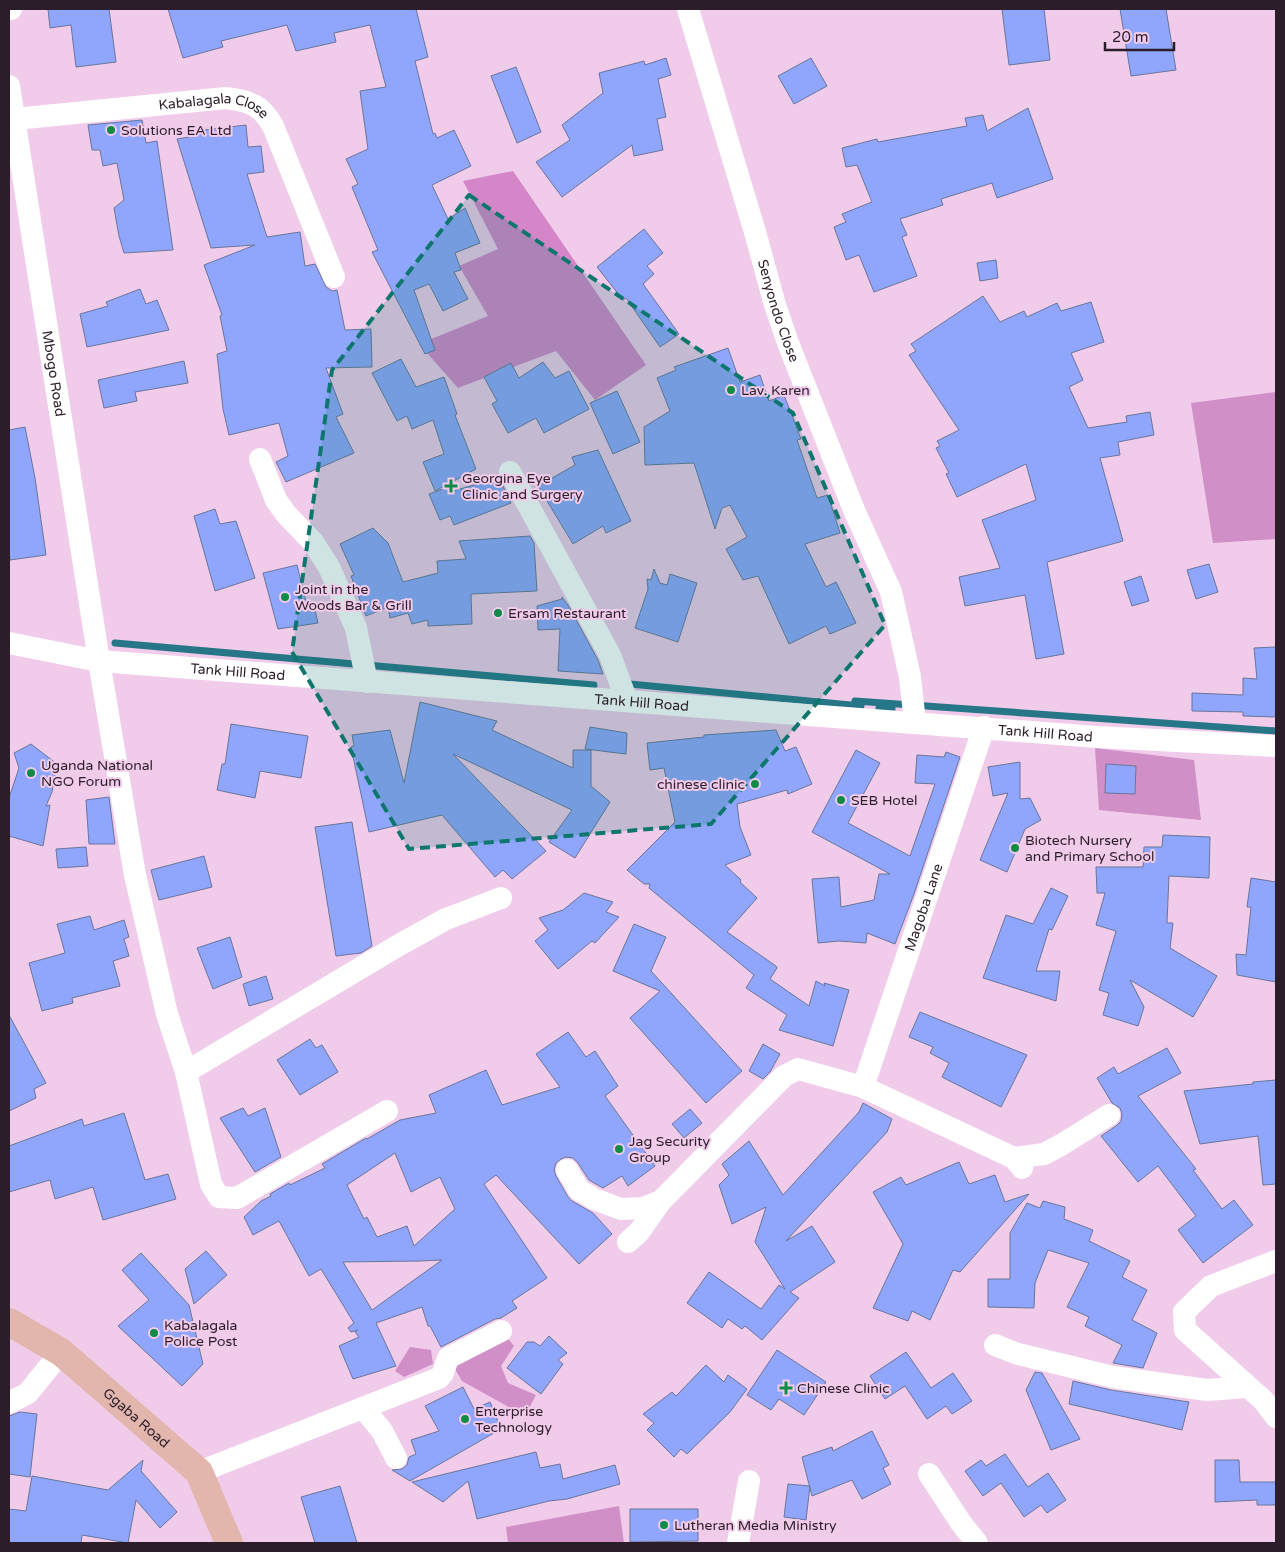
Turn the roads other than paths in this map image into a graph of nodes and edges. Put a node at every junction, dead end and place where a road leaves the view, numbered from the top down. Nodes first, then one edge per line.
1 (688, 9) edge
2 (9, 86) edge
3 (15, 119) junction
4 (17, 180) edge
5 (334, 277) dead end
6 (260, 458) dead end
7 (510, 472) dead end
8 (9, 643) edge
9 (99, 662) junction
10 (367, 682) junction
11 (627, 702) junction
12 (915, 722) junction
13 (984, 727) junction
14 (1276, 746) edge
15 (501, 898) dead end
16 (186, 1072) junction
17 (862, 1087) junction
18 (387, 1111) dead end
19 (1109, 1115) dead end
20 (566, 1170) dead end
21 (661, 1201) junction
22 (628, 1242) dead end
23 (1276, 1261) edge
24 (9, 1322) edge
25 (500, 1331) dead end
26 (995, 1345) dead end
27 (61, 1352) junction
28 (1247, 1387) junction
29 (9, 1403) edge
30 (364, 1409) junction
31 (1276, 1417) edge
32 (396, 1458) dead end
33 (199, 1472) junction
34 (929, 1474) dead end
35 (749, 1481) dead end
36 (229, 1543) edge
37 (738, 1543) edge
38 (977, 1543) edge

1 - 12 street, Senyondo Close
2 - 3 street, Mbogo Road
3 - 4 street, Mbogo Road
3 - 5 street, Kabalagala Close
4 - 9 street, Mbogo Road
6 - 10 street
7 - 11 street
8 - 9 street, Tank Hill Road
9 - 10 street, Tank Hill Road
9 - 16 street, Mbogo Road
10 - 11 street, Tank Hill Road
11 - 12 street, Tank Hill Road
12 - 13 street, Tank Hill Road
13 - 14 street, Tank Hill Road
13 - 17 street, Magoba Lane
15 - 16 street
16 - 18 street, Mbogo Road
17 - 19 street
17 - 21 street
20 - 21 street
21 - 22 street
23 - 28 street
24 - 27 main road, Ggaba Road
25 - 30 street
26 - 28 street
27 - 29 street
27 - 33 main road, Ggaba Road
28 - 31 street
30 - 32 street
30 - 33 street
33 - 36 main road, Ggaba Road
34 - 38 street
35 - 37 street

